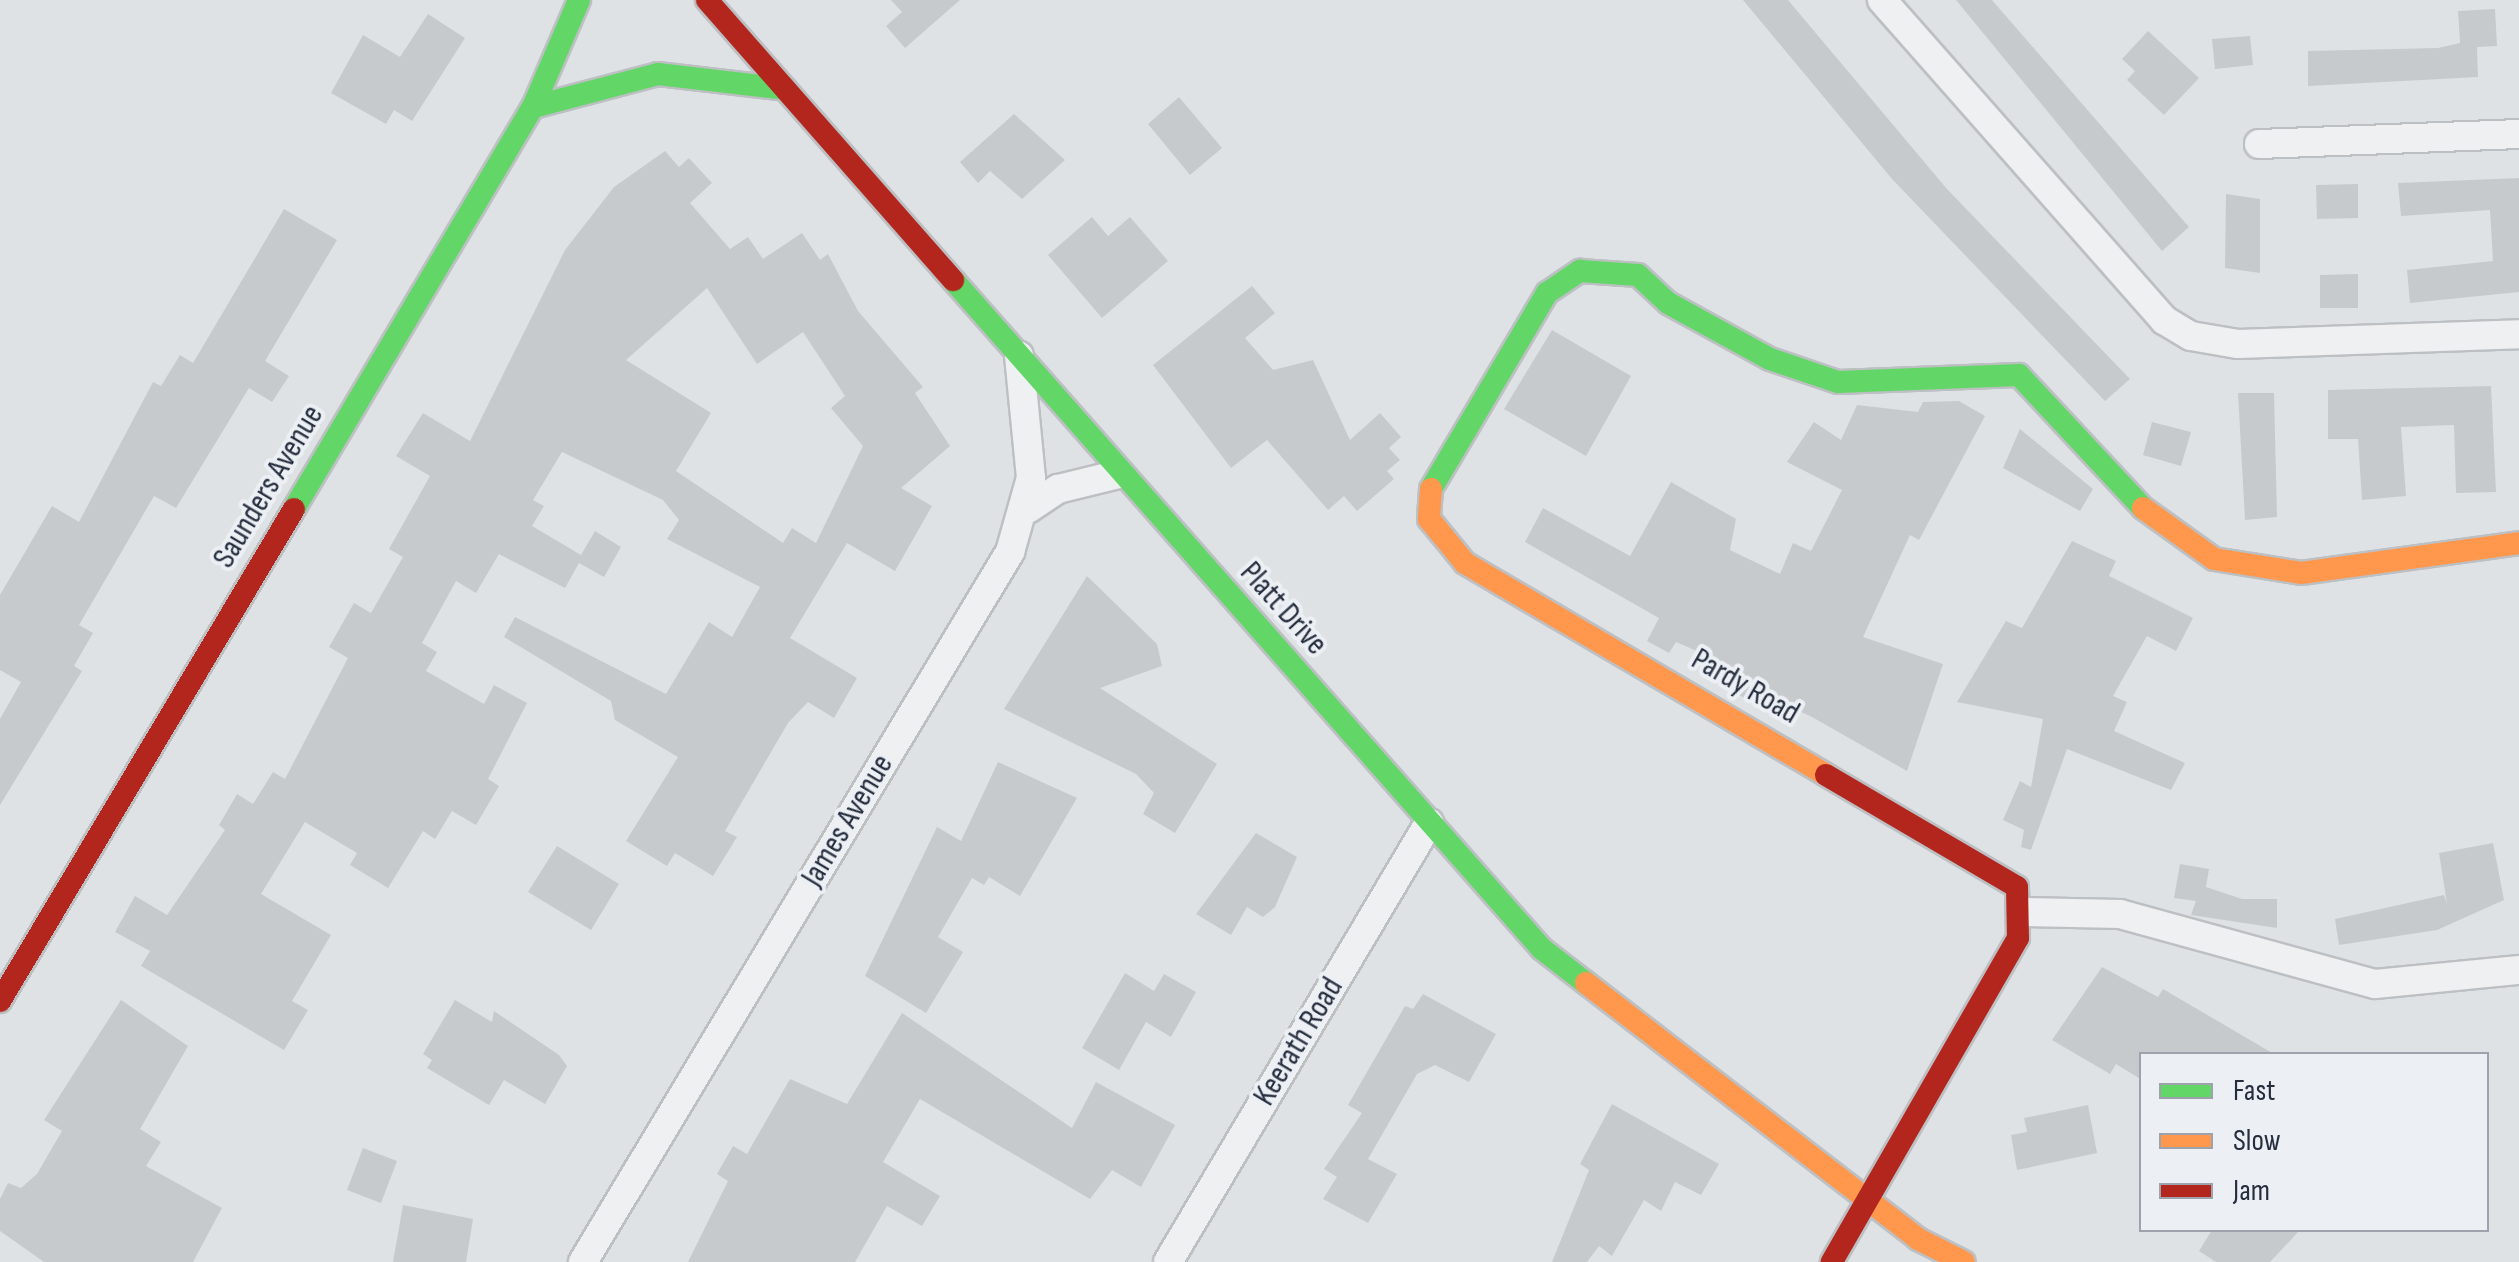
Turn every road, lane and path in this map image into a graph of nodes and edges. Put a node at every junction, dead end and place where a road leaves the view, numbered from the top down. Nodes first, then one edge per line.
1 (579, 0) edge
2 (708, 0) edge
3 (1882, 0) edge
4 (786, 89) junction
5 (533, 107) junction
6 (2519, 134) edge
7 (2259, 144) dead end
8 (2519, 334) edge
9 (1019, 356) junction
10 (1120, 474) junction
11 (1028, 509) junction
12 (2519, 543) edge
13 (1429, 823) junction
14 (2024, 912) junction
15 (2519, 970) edge
16 (0, 1000) edge
17 (1871, 1194) junction
18 (583, 1262) edge
19 (1168, 1262) edge
20 (1832, 1262) edge
21 (1964, 1262) edge

1 - 5 street, Saunders Avenue
2 - 4 street, Platt Drive
3 - 8 street
4 - 5 street
4 - 9 street, Platt Drive
5 - 16 street, Saunders Avenue
6 - 7 street
9 - 10 street, Platt Drive
9 - 11 street
10 - 11 street
10 - 13 street, Platt Drive
11 - 18 street, James Avenue
12 - 14 street, Pardy Road
13 - 17 street, Platt Drive
13 - 19 street, Keerath Road
14 - 15 street
14 - 17 street
17 - 20 street
17 - 21 street, Platt Drive

